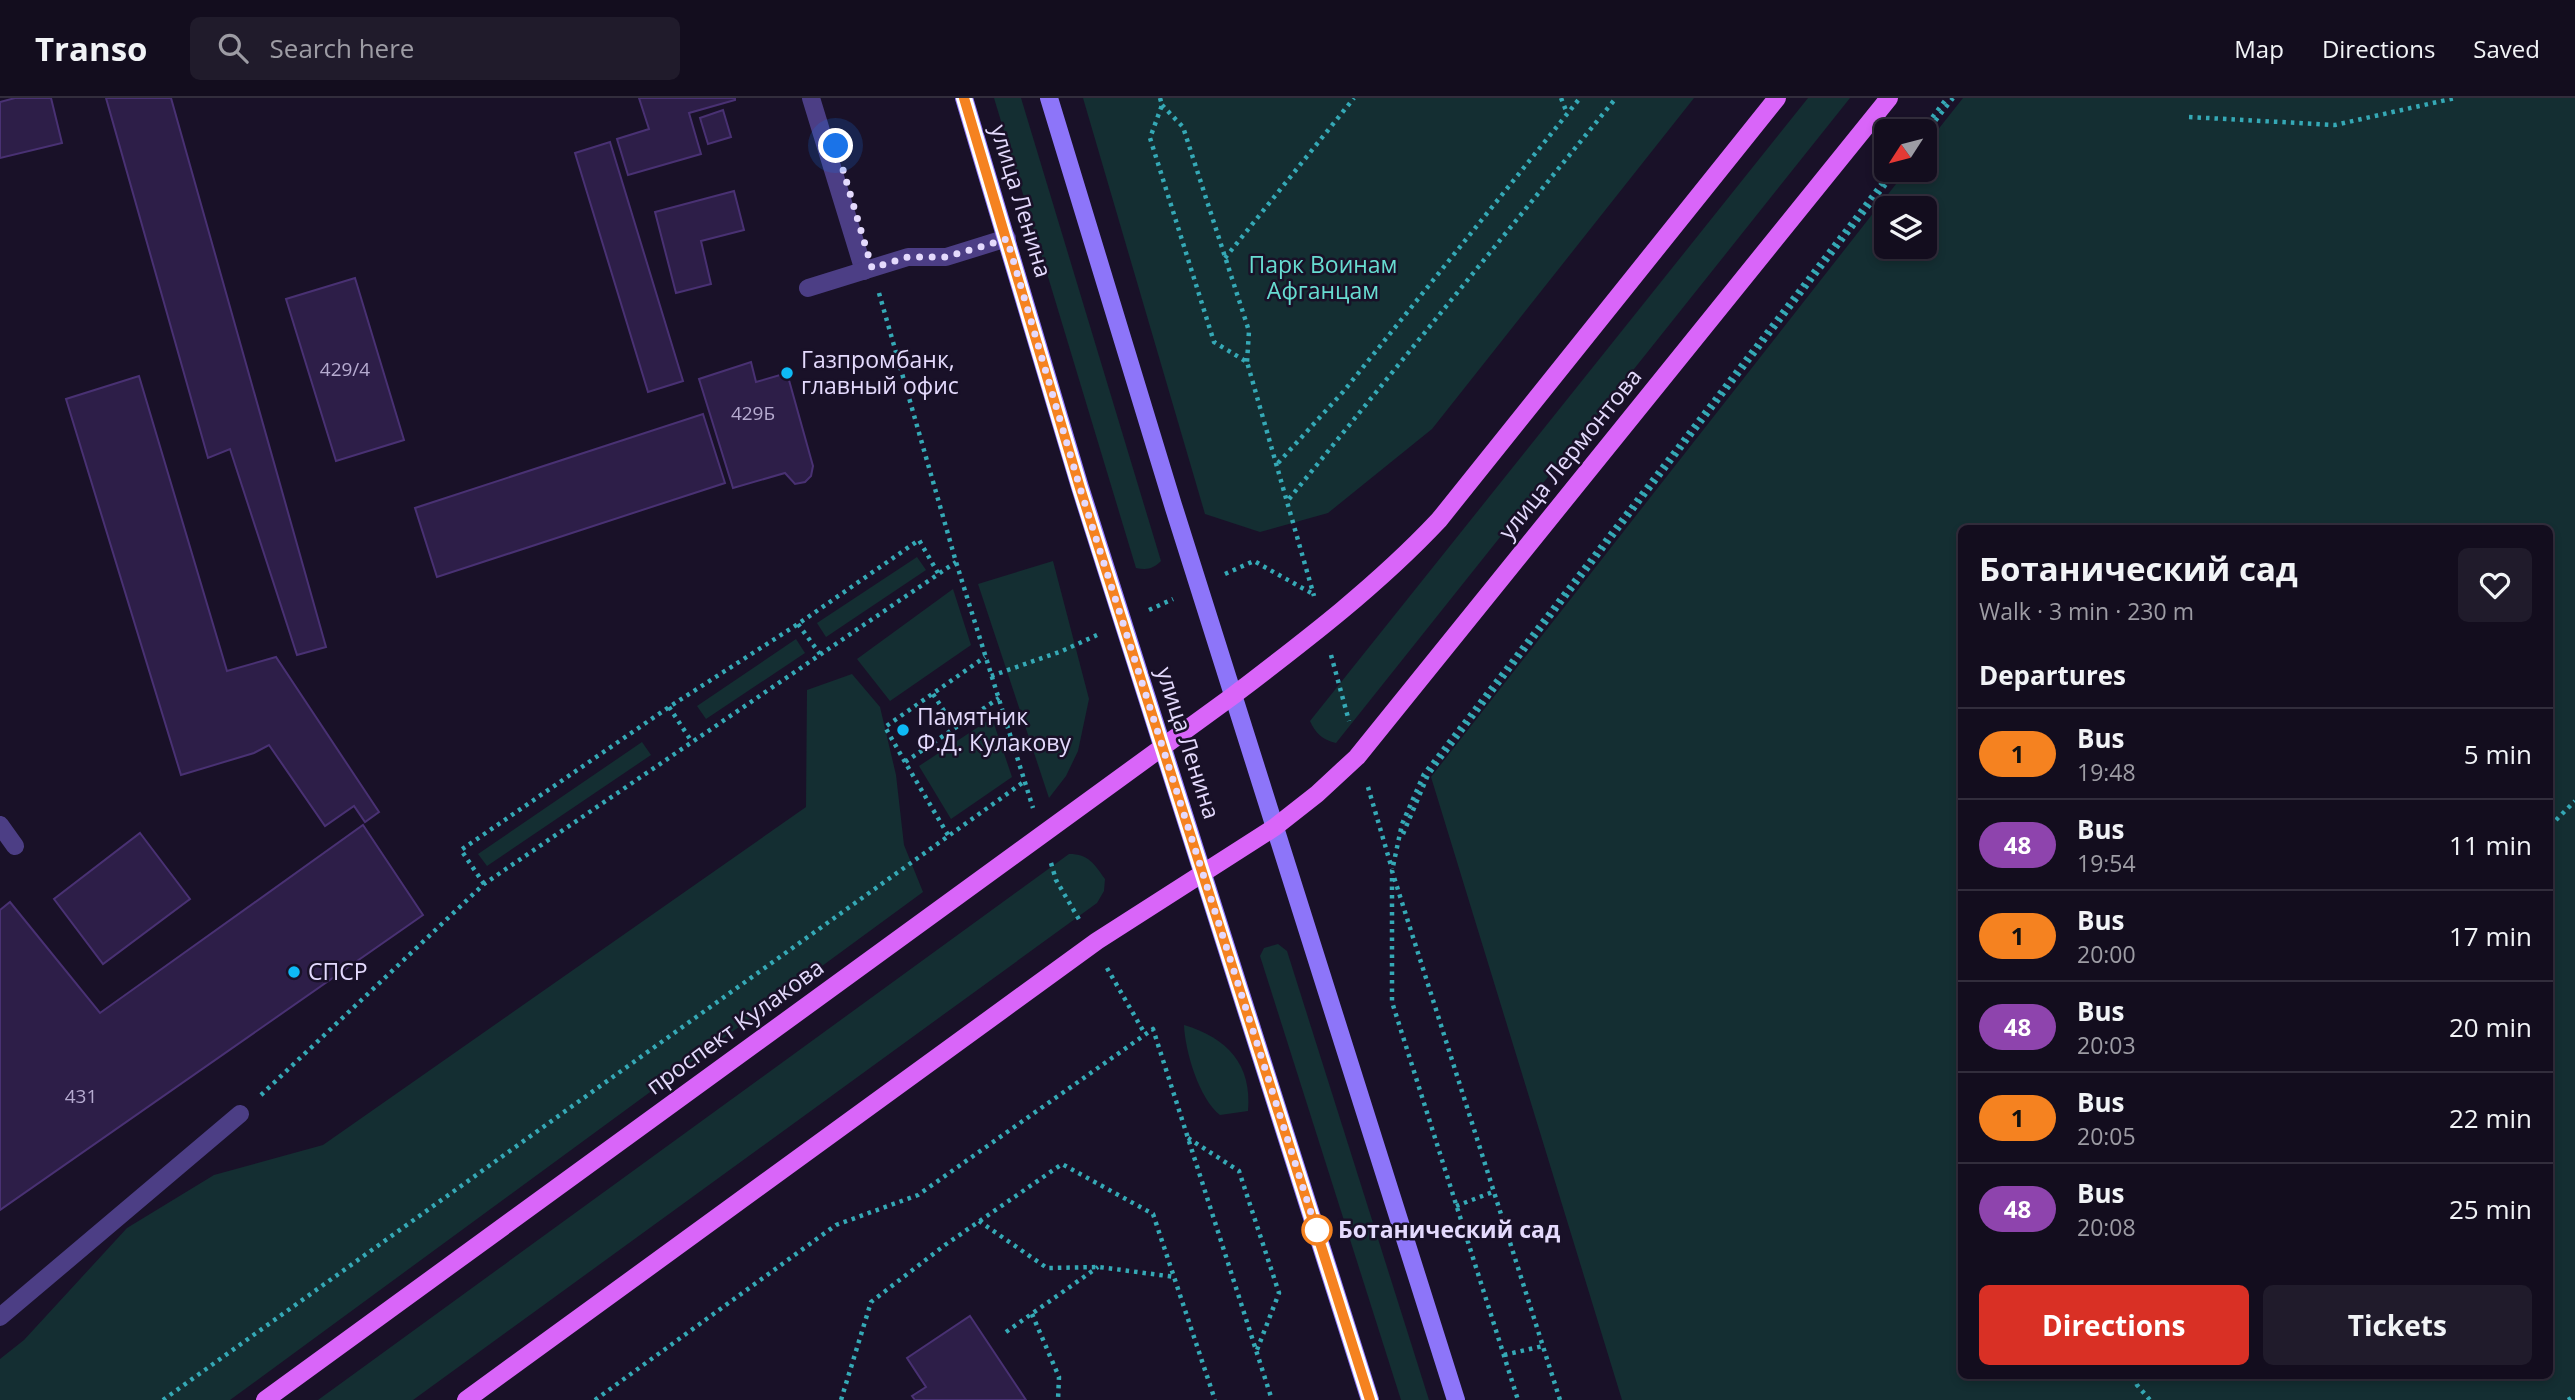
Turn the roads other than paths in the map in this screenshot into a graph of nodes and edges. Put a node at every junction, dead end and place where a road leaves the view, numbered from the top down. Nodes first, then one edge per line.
1 (810, 98) edge
2 (964, 98) edge
3 (1049, 98) edge
4 (1777, 98) edge
5 (1889, 98) edge
6 (1007, 239) junction
7 (868, 269) junction
8 (808, 288) dead end
9 (1234, 695) junction
10 (1163, 747) junction
11 (0, 825) edge
12 (1275, 827) junction
13 (15, 846) dead end
14 (1203, 873) junction
15 (240, 1114) road end
16 (0, 1317) edge
17 (265, 1400) edge
18 (466, 1400) edge
19 (1370, 1400) edge
20 (1456, 1400) edge

1 - 7 lane
2 - 6 main road, улица Ленина
3 - 9 main road
4 - 9 main road
5 - 12 main road, улица Лермонтова
6 - 7 lane
6 - 10 main road, улица Ленина
7 - 8 lane
9 - 10 main road, проспект Кулакова
9 - 12 main road
10 - 14 main road, улица Ленина
10 - 17 main road, проспект Кулакова
11 - 13 lane
12 - 14 main road
12 - 20 main road
14 - 18 main road
14 - 19 main road, улица Ленина
15 - 16 lane

